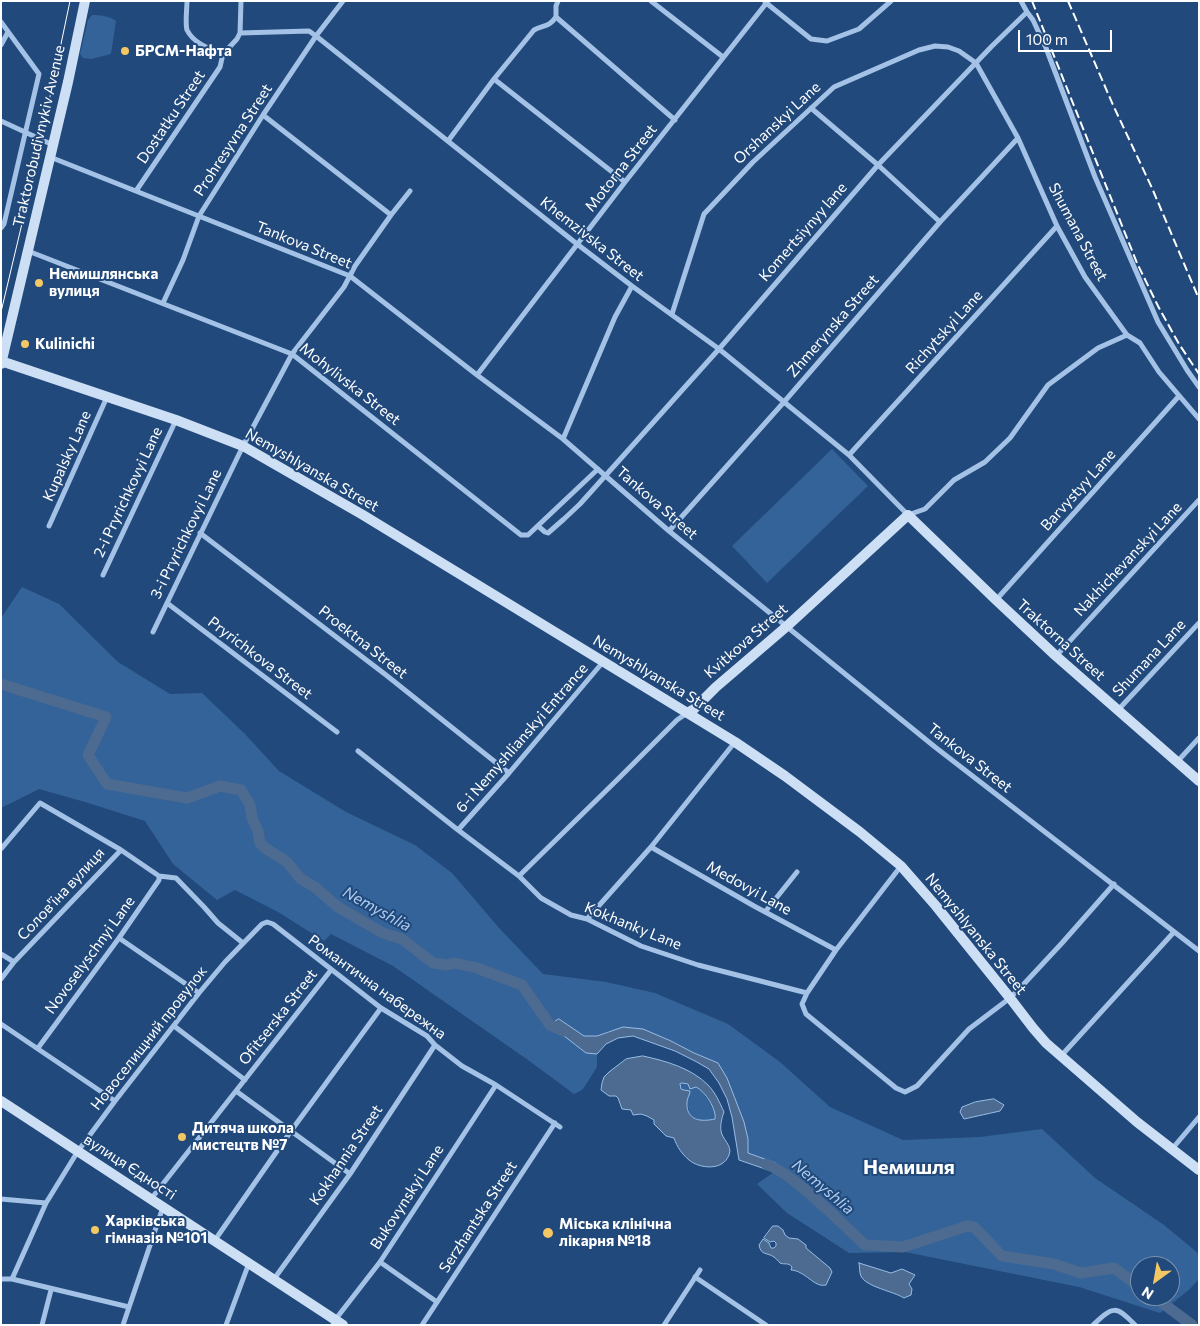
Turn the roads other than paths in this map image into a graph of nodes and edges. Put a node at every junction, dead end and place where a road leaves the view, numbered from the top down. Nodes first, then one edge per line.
1 (85, 1) edge
2 (187, 1) edge
3 (241, 1) edge
4 (343, 1) edge
5 (558, 1) edge
6 (651, 1) edge
7 (891, 1) edge
8 (1021, 1) edge
9 (766, 2) edge
10 (1027, 12) junction
11 (556, 17) junction
12 (1, 22) edge
13 (8, 32) junction
14 (240, 33) junction
15 (316, 36) junction
16 (1, 45) edge
17 (224, 54) junction
18 (723, 57) junction
19 (976, 63) junction
20 (494, 79) junction
21 (811, 108) junction
22 (264, 115) junction
23 (675, 120) junction
24 (1, 121) edge
25 (26, 132) junction
26 (1018, 138) junction
27 (448, 141) junction
28 (53, 145) junction
29 (50, 157) junction
30 (878, 165) junction
31 (625, 182) junction
32 (136, 191) junction
33 (410, 191) dead end
34 (391, 215) junction
35 (199, 216) junction
36 (940, 222) junction
37 (1057, 226) junction
38 (1, 228) edge
39 (577, 244) junction
40 (28, 251) junction
41 (350, 276) junction
42 (632, 286) junction
43 (164, 303) junction
44 (672, 314) junction
45 (1127, 336) junction
46 (719, 348) junction
47 (292, 354) junction
48 (2, 362) edge
49 (477, 375) junction
50 (1199, 387) edge
51 (108, 396) junction
52 (1179, 396) junction
53 (784, 402) junction
54 (1199, 419) edge
55 (176, 420) junction
56 (563, 439) junction
57 (242, 446) junction
58 (849, 455) junction
59 (598, 468) junction
60 (605, 475) junction
61 (1199, 500) edge
62 (908, 515) junction
63 (49, 526) dead end
64 (538, 526) junction
65 (669, 531) junction
66 (200, 532) junction
67 (103, 575) dead end
68 (996, 600) junction
69 (167, 603) junction
70 (1199, 623) edge
71 (786, 627) junction
72 (153, 632) dead end
73 (1056, 656) junction
74 (603, 662) junction
75 (1118, 710) junction
76 (687, 714) junction
77 (337, 732) dead end
78 (1199, 738) edge
79 (735, 742) junction
80 (358, 751) dead end
81 (1177, 763) junction
82 (509, 774) junction
83 (1199, 782) edge
84 (458, 830) junction
85 (651, 847) junction
86 (1, 849) edge
87 (121, 850) junction
88 (900, 866) junction
89 (797, 872) dead end
90 (159, 876) junction
91 (519, 876) junction
92 (1114, 884) junction
93 (765, 912) junction
94 (587, 919) junction
95 (1174, 932) junction
96 (119, 938) junction
97 (243, 943) junction
98 (836, 950) junction
99 (1199, 951) edge
100 (1, 954) edge
101 (14, 962) junction
102 (331, 970) junction
103 (1, 979) edge
104 (199, 993) junction
105 (806, 993) junction
106 (1010, 998) junction
107 (380, 1008) junction
108 (1, 1024) edge
109 (174, 1026) junction
110 (435, 1045) junction
111 (38, 1048) junction
112 (1061, 1056) junction
113 (245, 1080) junction
114 (496, 1085) junction
115 (236, 1091) junction
116 (1, 1101) edge
117 (115, 1101) junction
118 (1199, 1117) edge
119 (555, 1124) junction
120 (560, 1128) dead end
121 (291, 1131) junction
122 (1172, 1149) junction
123 (78, 1151) junction
124 (1199, 1170) edge
125 (350, 1174) junction
126 (1, 1199) edge
127 (151, 1199) junction
128 (46, 1203) junction
129 (163, 1207) junction
130 (215, 1240) junction
131 (249, 1262) junction
132 (380, 1262) junction
133 (700, 1270) dead end
134 (695, 1277) junction
135 (1, 1278) edge
136 (274, 1278) junction
137 (12, 1279) junction
138 (51, 1290) junction
139 (437, 1302) junction
140 (129, 1307) junction
141 (337, 1323) edge
142 (42, 1325) edge
143 (123, 1325) edge
144 (226, 1325) edge
145 (422, 1325) edge
146 (664, 1325) edge
147 (766, 1325) edge
148 (1093, 1325) edge
149 (1134, 1325) edge

1 - 28 street, Traktorobudivnykiv Avenue
2 - 17 street
3 - 14 street
4 - 15 street, Prohresyvna Street
5 - 11 street
6 - 18 street
7 - 9 street
8 - 10 street
9 - 18 street, Motorna Street
10 - 19 street, Komertsiynyy lane
10 - 50 street
11 - 20 street
11 - 23 street
12 - 13 street
13 - 16 street
13 - 25 street
14 - 15 street, Khemzivska Street
14 - 17 street, Dostatku Street
15 - 22 street, Prohresyvna Street
15 - 27 street, Khemzivska Street
17 - 32 street, Dostatku Street
18 - 23 street, Motorna Street
19 - 21 street, Orshanskyi Lane
19 - 26 street, Shumana Street
19 - 30 street, Komertsiynyy lane
20 - 27 street
20 - 31 street
21 - 30 street
21 - 44 street, Orshanskyi Lane
22 - 34 street
22 - 35 street, Prohresyvna Street
23 - 31 street, Motorna Street
24 - 25 street
25 - 28 street
25 - 38 street
26 - 36 street, Zhmerynska Street
26 - 37 street, Shumana Street
27 - 39 street, Khemzivska Street
28 - 29 street, Traktorobudivnykiv Avenue
29 - 32 street, Tankova Street
29 - 40 street, Traktorobudivnykiv Avenue
30 - 36 street
30 - 46 street, Komertsiynyy lane
31 - 39 street, Motorna Street
32 - 35 street, Tankova Street
33 - 34 street, 3-i Pryrichkovyi Lane
34 - 41 street, 3-i Pryrichkovyi Lane
35 - 41 street, Tankova Street
35 - 43 street, Prohresyvna Street
36 - 53 street, Zhmerynska Street
37 - 45 street, Shumana Street
37 - 58 street, Richytskyi Lane
39 - 42 street, Khemzivska Street
39 - 49 street, Motorna Street
40 - 43 street, Mohylivska Street
40 - 48 street, Traktorobudivnykiv Avenue
41 - 47 street, 3-i Pryrichkovyi Lane
41 - 49 street, Tankova Street
42 - 44 street, Khemzivska Street
42 - 56 street
43 - 47 street, Mohylivska Street
44 - 46 street, Khemzivska Street
45 - 52 street, Shumana Street
45 - 62 street
46 - 53 street, Khemzivska Street
46 - 60 street, Komertsiynyy lane
47 - 57 street, 3-i Pryrichkovyi Lane
47 - 64 street, Mohylivska Street
48 - 51 street, Nemyshlyanska Street
49 - 56 street, Tankova Street
51 - 55 street, Nemyshlyanska Street
51 - 63 street, Kupalsky Lane
52 - 54 street, Shumana Street
52 - 68 street, Barvystyy Lane
53 - 58 street, Khemzivska Street
53 - 65 street, Zhmerynska Street
55 - 57 street, Nemyshlyanska Street
55 - 67 street, 2-i Pryrichkovyi Lane
56 - 59 street, Tankova Street
57 - 66 street, 3-i Pryrichkovyi Lane
57 - 74 street, Nemyshlyanska Street
58 - 62 street, Khemzivska Street
59 - 60 street, Tankova Street
59 - 64 street
60 - 64 street, Komertsiynyy lane
60 - 65 street, Tankova Street
61 - 73 street, Nakhichevanskyi Lane
62 - 68 street, Traktorna Street
62 - 71 street, Kvitkova Street
65 - 71 street, Tankova Street
66 - 69 street, 3-i Pryrichkovyi Lane
66 - 82 street, Proektna Street
68 - 73 street, Traktorna Street
69 - 72 street, 3-i Pryrichkovyi Lane
69 - 77 street, Pryrichkova Street
70 - 75 street, Shumana Lane
71 - 76 street, Kvitkova Street
71 - 92 street, Tankova Street
73 - 75 street, Traktorna Street
74 - 76 street, Nemyshlyanska Street
74 - 82 street, 6-i Nemyshlianskyi Entrance
75 - 81 street, Traktorna Street
76 - 79 street, Nemyshlyanska Street
76 - 91 street, Kvitkova Street
78 - 81 street
79 - 85 street
79 - 88 street, Nemyshlyanska Street
80 - 84 street
81 - 83 street, Traktorna Street
82 - 84 street, 6-i Nemyshlianskyi Entrance
84 - 91 street
85 - 93 street, Medovyi Lane
85 - 94 street
86 - 87 street
87 - 90 street
87 - 101 street, Солов'їна вулиця
88 - 98 street
88 - 106 street, Nemyshlyanska Street
89 - 93 street
90 - 96 street, Novoselyschnyi Lane
90 - 97 street
91 - 94 street, Kokhanky Lane
92 - 95 street, Tankova Street
92 - 106 street
93 - 98 street, Medovyi Lane
94 - 105 street, Kokhanky Lane
95 - 99 street, Tankova Street
95 - 112 street
96 - 104 street
96 - 111 street, Novoselyschnyi Lane
97 - 102 street, Романтична набережна
97 - 104 street, Новоселищний провулок
98 - 105 street
100 - 101 street
101 - 103 street, Солов'їна вулиця
102 - 107 street, Романтична набережна
102 - 113 street, Ofitserska Street
104 - 109 street, Новоселищний провулок
105 - 106 street
106 - 112 street, Nemyshlyanska Street
107 - 110 street, Романтична набережна
107 - 121 street
108 - 111 street
109 - 113 street, Ofitserska Street
109 - 117 street, Новоселищний провулок
110 - 114 street, Романтична набережна
110 - 125 street, Kokhannia Street
111 - 117 street
112 - 122 street, Nemyshlyanska Street
113 - 115 street, Ofitserska Street
114 - 119 street, Романтична набережна
114 - 132 street, Bukovynskyi Lane
115 - 121 street
115 - 127 street, Ofitserska Street
116 - 123 street, вулиця Єдності
117 - 123 street, Новоселищний провулок
118 - 122 street
119 - 120 street, Романтична набережна
119 - 139 street, Serzhantska Street
121 - 125 street
121 - 130 street
122 - 124 street, Nemyshlyanska Street
123 - 127 street, вулиця Єдності
123 - 128 street, Новоселищний провулок
125 - 136 street, Kokhannia Street
126 - 128 street
127 - 129 street, вулиця Єдності
128 - 137 street, Новоселищний провулок
129 - 130 street, вулиця Єдності
129 - 140 street
130 - 131 street, вулиця Єдності
131 - 136 street, вулиця Єдності
131 - 144 street
132 - 139 street
132 - 141 street, Bukovynskyi Lane
133 - 134 street
134 - 146 street
134 - 147 street
135 - 137 street
136 - 141 street, вулиця Єдності
137 - 138 street
138 - 140 street
138 - 142 street
139 - 145 street, Serzhantska Street
140 - 143 street
148 - 149 street

